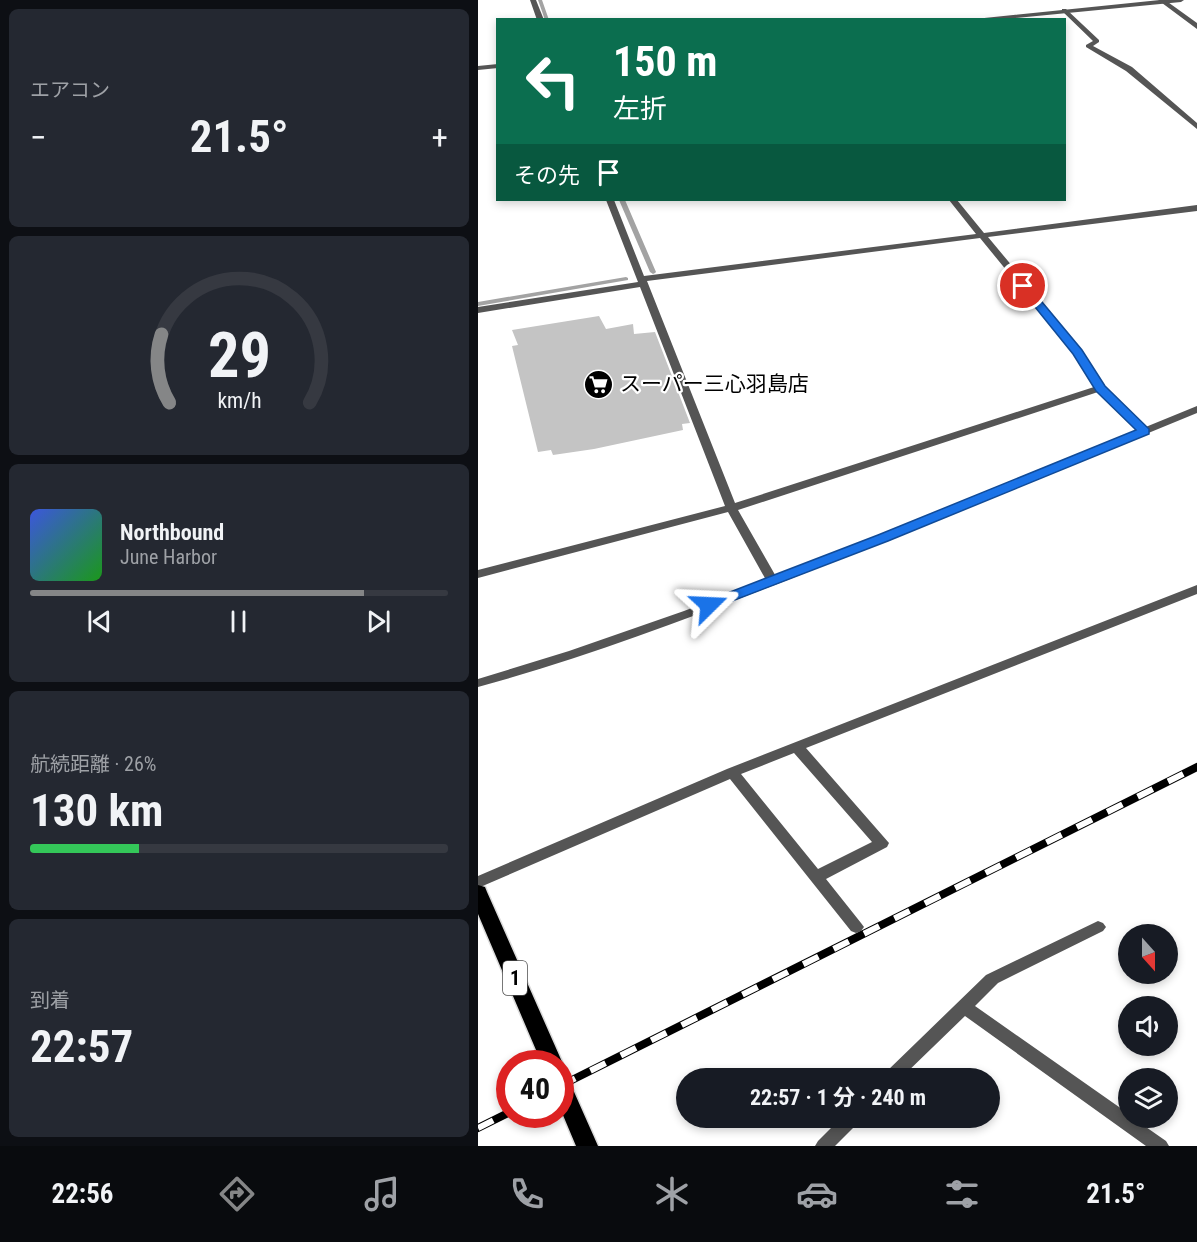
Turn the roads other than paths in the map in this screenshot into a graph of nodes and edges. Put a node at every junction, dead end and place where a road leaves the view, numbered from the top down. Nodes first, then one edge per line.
1 (533, 0) edge
2 (1181, 0) edge
3 (1162, 1) edge
4 (1064, 10) junction
5 (540, 18) edge
6 (987, 18) edge
7 (1196, 27) edge
8 (496, 66) edge
9 (478, 68) edge
10 (1196, 127) edge
11 (610, 201) edge
12 (954, 201) edge
13 (1196, 208) edge
14 (980, 236) junction
15 (643, 281) junction
16 (478, 310) edge
17 (1100, 388) junction
18 (1196, 409) edge
19 (1144, 432) junction
20 (731, 508) junction
21 (478, 574) edge
22 (772, 580) junction
23 (1196, 589) edge
24 (478, 683) edge
25 (796, 746) junction
26 (732, 771) junction
27 (816, 877) junction
28 (478, 882) edge
29 (478, 892) edge
30 (856, 927) dead end
31 (1098, 927) dead end
32 (962, 1006) junction
33 (547, 1050) edge
34 (901, 1068) edge
35 (574, 1115) edge
36 (842, 1128) edge
37 (587, 1146) edge
38 (824, 1146) edge
39 (1160, 1146) edge

1 - 5 street
2 - 3 street
3 - 4 street
3 - 7 street
4 - 6 street
4 - 10 street
8 - 9 street
11 - 15 street
12 - 14 street
13 - 14 street
14 - 15 street
14 - 17 street
15 - 16 street
15 - 20 street
17 - 19 street
17 - 20 street
18 - 19 street
19 - 22 street
20 - 21 street
20 - 22 street
22 - 24 street
23 - 25 street
25 - 26 street
25 - 27 street
26 - 27 street
26 - 28 street
27 - 30 street
29 - 33 main road, 1
31 - 32 street
32 - 34 street
32 - 39 street
35 - 37 main road
36 - 38 street

